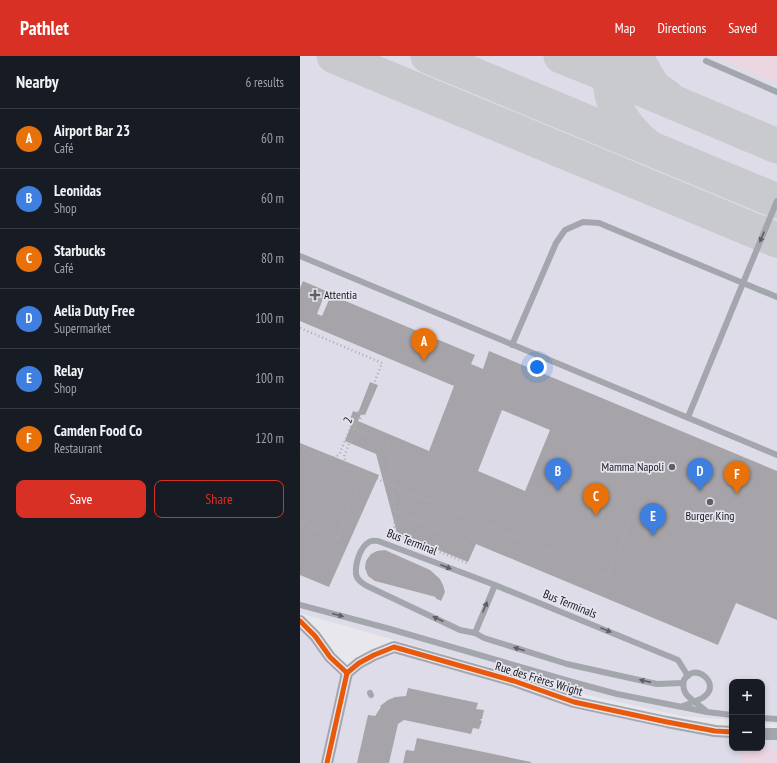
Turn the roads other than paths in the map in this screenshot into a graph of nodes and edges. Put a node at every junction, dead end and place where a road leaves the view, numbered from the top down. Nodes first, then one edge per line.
1 (706, 61) dead end
2 (777, 92) edge
3 (777, 201) edge
4 (300, 256) edge
5 (743, 283) junction
6 (777, 297) edge
7 (512, 345) junction
8 (688, 418) junction
9 (777, 455) edge
10 (495, 585) junction
11 (300, 605) edge
12 (300, 621) edge
13 (474, 633) junction
14 (347, 673) junction
15 (688, 676) junction
16 (683, 683) junction
17 (695, 702) junction
18 (682, 706) junction
19 (707, 712) junction
20 (729, 715) edge
21 (765, 718) edge
22 (777, 719) edge
23 (729, 732) edge
24 (765, 734) edge
25 (777, 734) edge
26 (327, 763) edge

1 - 2 lane
3 -> 5 lane
4 - 7 lane
5 - 6 lane
5 - 7 lane
5 - 8 lane
7 - 8 lane
8 - 9 lane
13 -> 10 lane
13 -> 10 lane, Bus Terminal
10 -> 15 lane, Bus Terminals
11 -> 18 lane
12 - 14 street
16 -> 13 lane
14 - 23 street, Rue des Frères Wright
14 - 26 street
15 - 16 lane
15 - 17 lane
16 - 17 lane
17 - 18 lane
17 - 19 lane
18 - 19 lane
19 - 20 lane
21 - 22 lane
24 - 25 street

